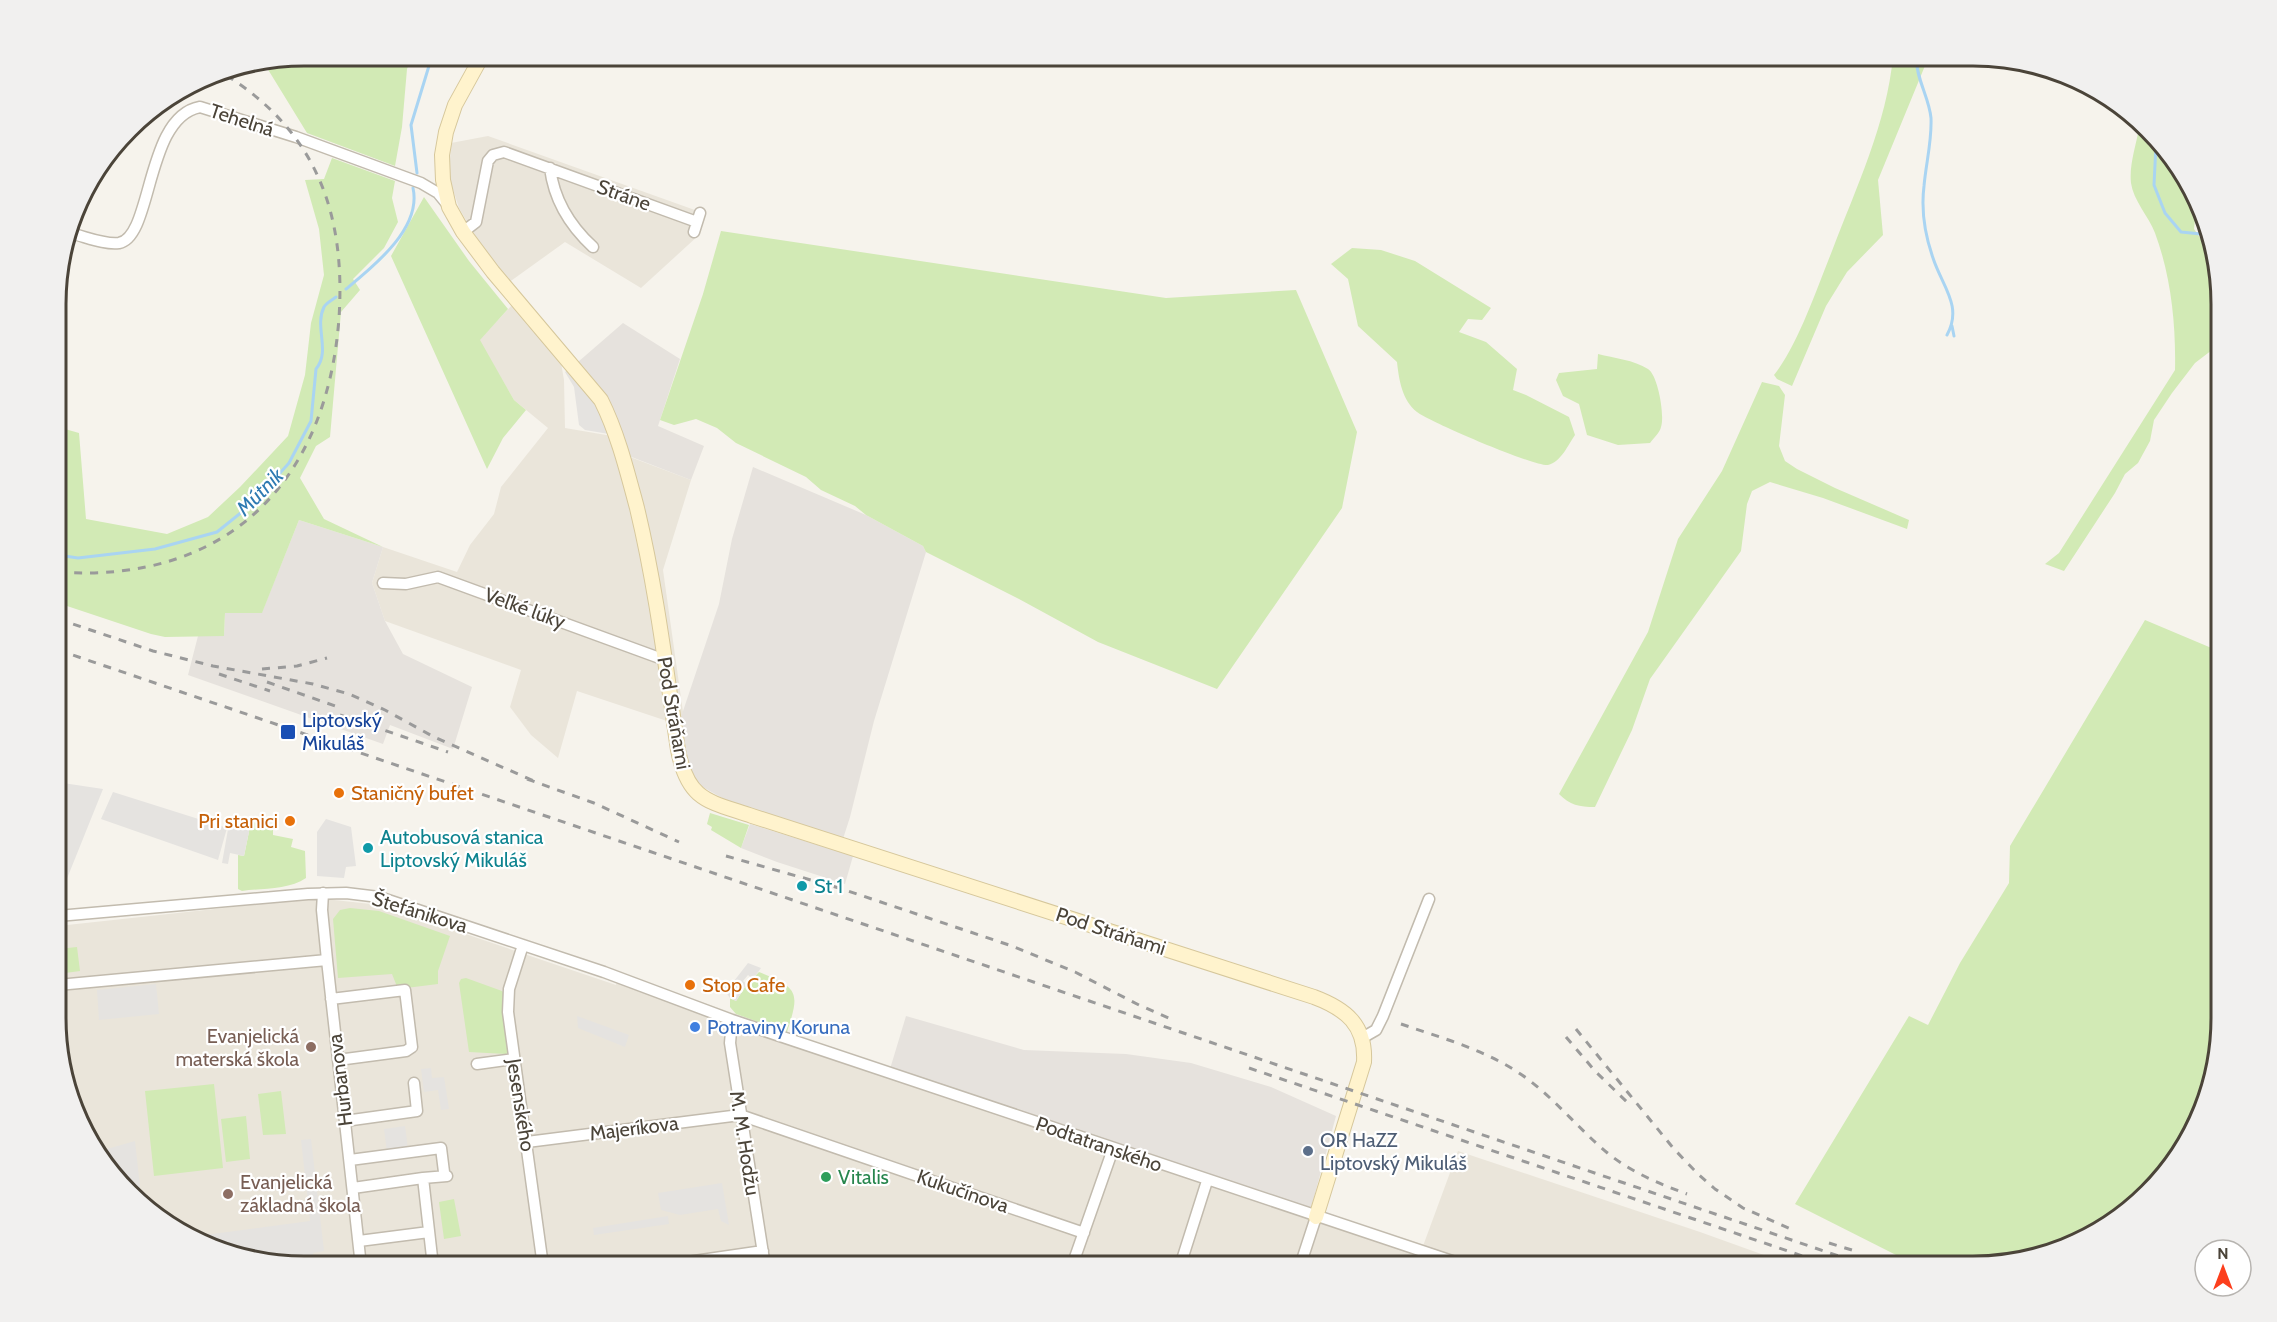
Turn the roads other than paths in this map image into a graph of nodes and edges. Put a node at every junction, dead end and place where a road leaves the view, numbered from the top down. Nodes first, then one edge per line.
1 (477, 66) edge
2 (550, 168) junction
3 (442, 171) junction
4 (421, 183) junction
5 (450, 207) junction
6 (697, 222) dead end
7 (463, 232) junction
8 (76, 235) edge
9 (593, 247) dead end
10 (383, 583) dead end
11 (665, 660) junction
12 (323, 893) junction
13 (1429, 899) dead end
14 (66, 915) edge
15 (523, 945) junction
16 (327, 960) junction
17 (66, 984) edge
18 (331, 999) junction
19 (732, 1020) junction
20 (1362, 1038) junction
21 (514, 1059) junction
22 (338, 1060) junction
23 (477, 1064) dead end
24 (414, 1083) dead end
25 (741, 1115) junction
26 (345, 1121) junction
27 (528, 1142) junction
28 (1113, 1149) junction
29 (350, 1160) junction
30 (423, 1178) junction
31 (1207, 1181) junction
32 (353, 1188) junction
33 (1316, 1217) junction
34 (429, 1232) junction
35 (1084, 1233) junction
36 (358, 1241) junction
37 (763, 1251) junction
38 (360, 1256) edge
39 (432, 1256) edge
40 (542, 1256) edge
41 (729, 1256) edge
42 (764, 1256) edge
43 (1076, 1256) edge
44 (1183, 1256) edge
45 (1303, 1256) edge
46 (1436, 1256) edge

1 - 3 street, Pod Stráňami
2 - 6 street, Stráne
2 - 7 street, Stráne
2 - 9 street
3 - 4 street
3 - 5 street, Pod Stráňami
4 - 5 street, Tehelná
4 - 8 street, Tehelná
5 - 7 street, Pod Stráňami
7 - 11 street, Pod Stráňami
10 - 11 street, Veľké lúky
11 - 20 street, Pod Stráňami
12 - 14 street, Štefánikova
12 - 15 street, Štefánikova
12 - 16 street, Hurbanova
13 - 20 street
15 - 19 street, Štefánikova
15 - 21 street, Jesenského
16 - 17 street
16 - 18 street, Hurbanova
18 - 22 street, Hurbanova
18 - 22 street
19 - 25 street, M. M. Hodžu
19 - 28 street, Podtatranského
20 - 33 street
21 - 23 street
21 - 27 street, Jesenského
22 - 26 street, Hurbanova
24 - 26 street
25 - 27 street, Majeríkova
25 - 35 street, Kukučínova
25 - 37 street, M. M. Hodžu
26 - 29 street, Hurbanova
27 - 40 street, Jesenského
28 - 31 street, Podtatranského
28 - 35 street
29 - 30 street
29 - 32 street, Hurbanova
30 - 32 street
30 - 34 street
31 - 33 street, Podtatranského
31 - 44 street
32 - 36 street, Hurbanova
33 - 45 street
33 - 46 street, Podtatranského
34 - 36 street
34 - 39 street
35 - 43 street
36 - 38 street, Hurbanova
37 - 41 street
37 - 42 street, M. M. Hodžu

